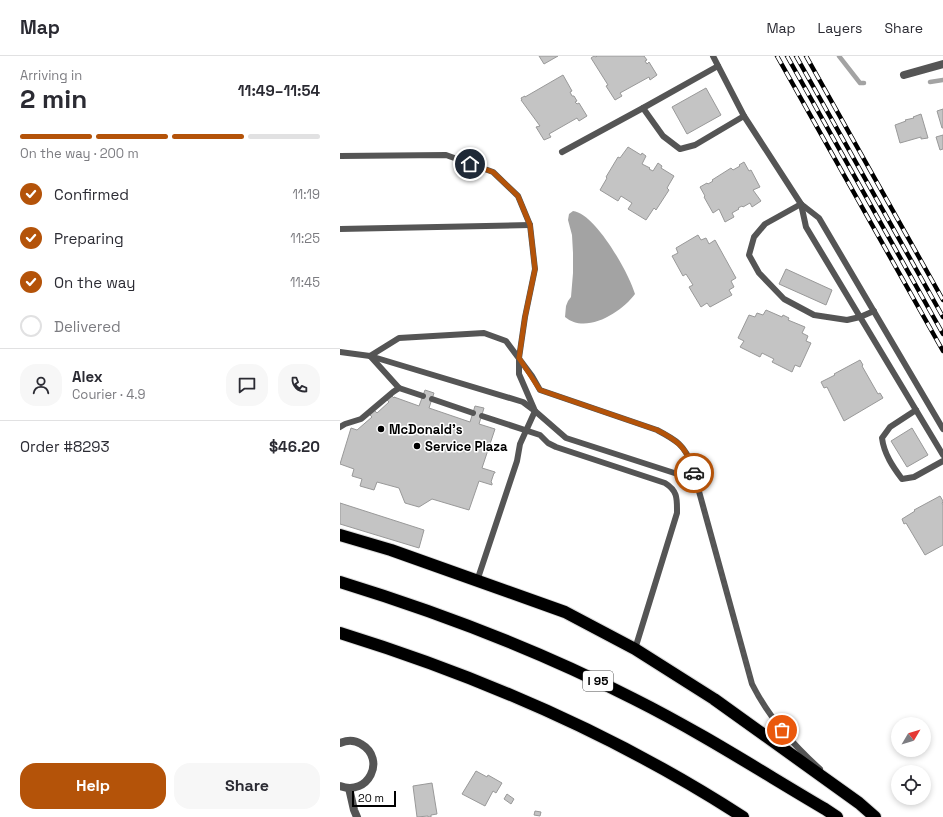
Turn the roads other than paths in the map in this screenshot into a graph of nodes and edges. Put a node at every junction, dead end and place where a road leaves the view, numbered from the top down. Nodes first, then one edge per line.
1 (713, 56) edge
2 (943, 64) edge
3 (718, 66) junction
4 (904, 75) dead end
5 (643, 108) junction
6 (744, 116) junction
7 (562, 152) dead end
8 (340, 156) edge
9 (800, 204) junction
10 (530, 225) junction
11 (340, 229) edge
12 (874, 311) junction
13 (860, 317) junction
14 (340, 352) edge
15 (370, 356) junction
16 (519, 358) junction
17 (399, 388) junction
18 (423, 396) dead end
19 (432, 399) dead end
20 (916, 410) junction
21 (535, 411) junction
22 (473, 413) dead end
23 (482, 416) dead end
24 (340, 427) edge
25 (943, 429) edge
26 (526, 430) junction
27 (943, 455) edge
28 (943, 461) edge
29 (696, 480) junction
30 (340, 535) edge
31 (477, 581) junction
32 (340, 582) edge
33 (340, 633) edge
34 (635, 649) junction
35 (340, 743) edge
36 (340, 786) edge
37 (350, 788) junction
38 (859, 803) junction
39 (356, 817) edge
40 (743, 817) edge
41 (838, 817) edge
42 (875, 817) edge

1 - 3 lane
2 - 4 street
3 - 5 lane
3 - 6 lane
5 - 6 lane
5 - 7 lane
6 - 9 lane
8 - 10 lane
9 - 12 lane
9 - 13 lane
9 - 13 lane
10 - 11 lane
10 - 16 lane
12 - 13 lane
12 - 25 lane
13 - 20 lane
14 - 15 lane
15 - 16 lane
15 - 17 lane
15 - 21 lane
16 - 21 lane
16 - 29 lane
17 - 18 lane
17 - 24 lane
19 - 22 lane
20 - 27 lane
20 - 28 lane
21 - 26 lane
21 - 29 lane
23 - 26 lane
26 - 31 lane
26 - 34 lane
29 - 38 lane
30 - 31 highway
31 - 34 highway
32 - 41 highway, I 95
33 - 40 highway
34 - 38 highway
35 - 37 street
36 - 37 street
37 - 39 street
38 - 42 highway

